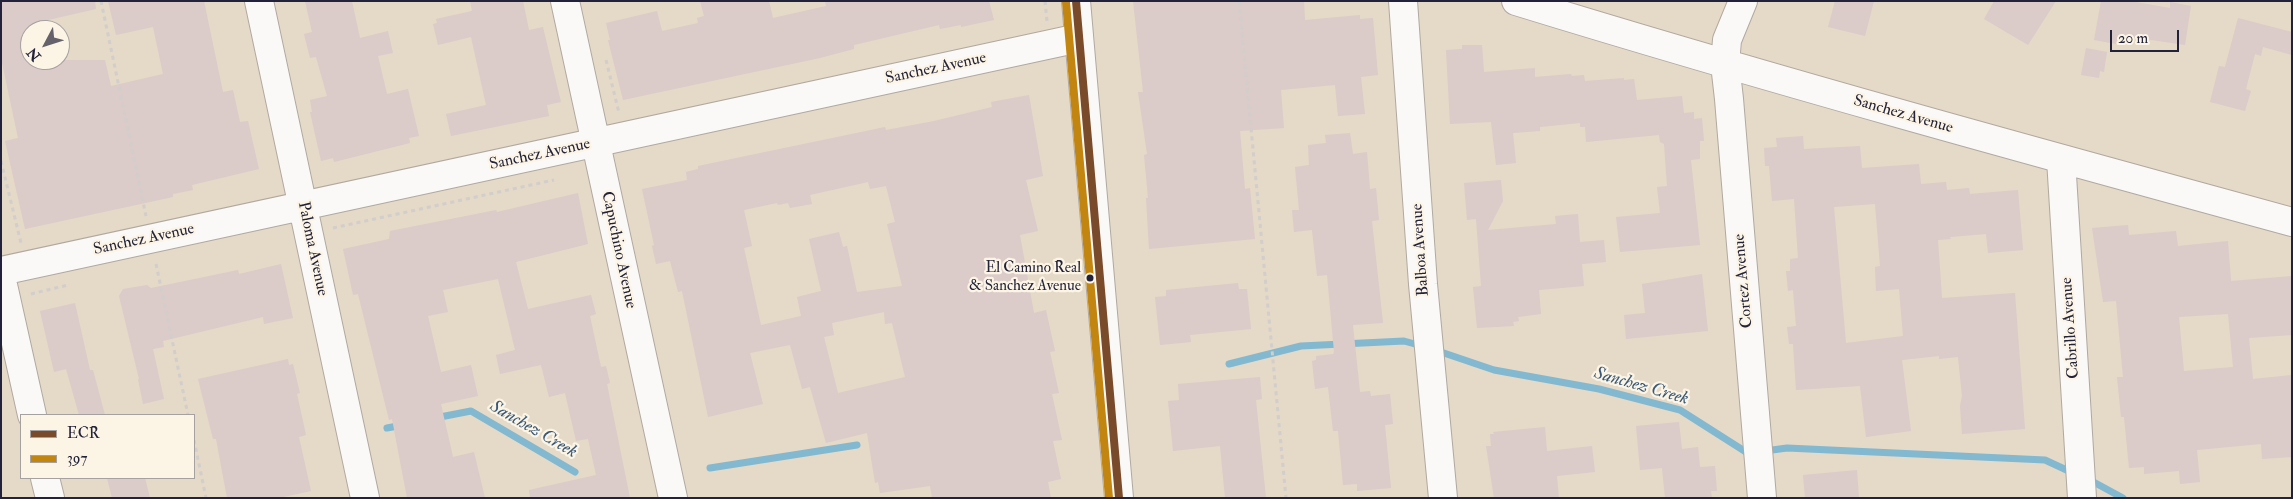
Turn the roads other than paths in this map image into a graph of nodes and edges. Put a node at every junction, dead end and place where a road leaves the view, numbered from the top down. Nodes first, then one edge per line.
1 (259, 1) edge
2 (565, 1) edge
3 (1076, 1) edge
4 (1403, 1) edge
5 (1516, 1) edge
6 (1744, 1) edge
7 (1079, 38) junction
8 (1724, 64) junction
9 (595, 143) junction
10 (2060, 159) junction
11 (303, 206) junction
12 (2292, 222) edge
13 (1, 271) edge
14 (1, 276) edge
15 (32, 414) edge
16 (46, 479) edge
17 (1761, 487) edge
18 (2082, 497) edge
19 (50, 498) edge
20 (365, 498) edge
21 (673, 498) edge
22 (1119, 498) edge
23 (1443, 498) edge

1 - 11 street, Paloma Avenue
2 - 9 street, Capuchino Avenue
3 - 7 street
4 - 23 street, Balboa Avenue
5 - 8 street, Sanchez Avenue
6 - 8 street, Cortez Avenue
7 - 9 street, Sanchez Avenue
7 - 22 street
8 - 10 street, Sanchez Avenue
8 - 17 street, Cortez Avenue
9 - 11 street, Sanchez Avenue
9 - 21 street, Capuchino Avenue
10 - 12 street, Sanchez Avenue
10 - 18 street, Cabrillo Avenue
11 - 13 street, Sanchez Avenue
11 - 20 street, Paloma Avenue
14 - 15 street
16 - 19 street

